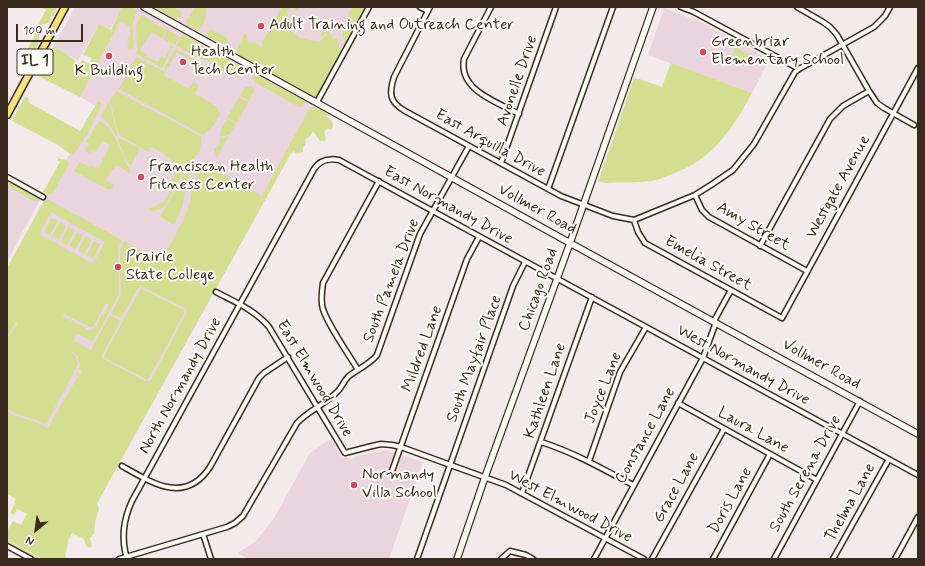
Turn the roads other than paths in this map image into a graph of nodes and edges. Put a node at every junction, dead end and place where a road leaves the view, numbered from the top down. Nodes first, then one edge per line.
1 (65, 7) edge
2 (144, 7) edge
3 (369, 7) edge
4 (420, 7) edge
5 (491, 7) edge
6 (556, 7) edge
7 (613, 7) edge
8 (653, 7) edge
9 (681, 7) edge
10 (796, 7) edge
11 (890, 7) edge
12 (429, 9) edge
13 (695, 9) edge
14 (843, 45) junction
15 (918, 68) edge
16 (798, 69) junction
17 (869, 91) junction
18 (317, 102) junction
19 (893, 113) junction
20 (7, 114) edge
21 (519, 114) junction
22 (914, 125) dead end
23 (469, 146) junction
24 (327, 159) joint
25 (501, 163) junction
26 (7, 177) edge
27 (452, 177) junction
28 (378, 182) junction
29 (548, 190) junction
30 (695, 195) junction
31 (43, 197) dead end
32 (583, 206) junction
33 (433, 211) junction
34 (634, 220) junction
35 (479, 237) junction
36 (570, 243) junction
37 (760, 246) junction
38 (525, 262) junction
39 (807, 271) junction
40 (556, 279) junction
41 (731, 290) junction
42 (216, 292) dead end
43 (592, 297) junction
44 (239, 304) junction
45 (782, 318) joint
46 (715, 322) junction
47 (646, 327) junction
48 (288, 357) junction
49 (703, 358) junction
50 (358, 370) junction
51 (860, 402) junction
52 (678, 404) junction
53 (319, 407) junction
54 (724, 429) junction
55 (842, 434) junction
56 (918, 434) edge
57 (541, 442) junction
58 (401, 447) junction
59 (770, 454) junction
60 (889, 459) junction
61 (589, 461) junction
62 (450, 464) junction
63 (122, 466) dead end
64 (392, 471) dead end
65 (918, 475) edge
66 (485, 477) junction
67 (144, 478) junction
68 (817, 480) junction
69 (633, 485) junction
70 (522, 493) junction
71 (918, 516) edge
72 (203, 534) junction
73 (604, 538) junction
74 (7, 546) edge
75 (127, 558) edge
76 (31, 559) edge
77 (119, 559) edge
78 (211, 559) edge
79 (416, 559) edge
80 (457, 559) edge
81 (501, 559) edge
82 (533, 559) edge
83 (594, 559) edge
84 (644, 559) edge
85 (652, 559) edge
86 (713, 559) edge
87 (774, 559) edge
88 (833, 559) edge
89 (895, 559) edge

1 - 20 main road, IL 1
2 - 18 main road, Vollmer Road
3 - 18 street
4 - 12 street
5 - 21 street
6 - 21 street, Avonelle Drive
7 - 29 street
8 - 32 main road, Chicago Road
9 - 13 street
10 - 14 street
11 - 14 street
12 - 23 street, East Arquilla Drive
13 - 16 street
14 - 16 street
14 - 17 street
15 - 19 street, Westgate Avenue
16 - 30 street
17 - 19 street
17 - 37 street
18 - 27 main road, Vollmer Road
19 - 22 street
19 - 39 street, Westgate Avenue
21 - 25 street, Avonelle Drive
23 - 25 street, East Arquilla Drive
23 - 27 street, South Pamela Drive
24 - 28 street, East Normandy Drive
24 - 44 street, North Normandy Drive
25 - 29 street, East Arquilla Drive
26 - 31 street
27 - 33 street, South Pamela Drive
27 - 36 main road, Vollmer Road
28 - 33 street, East Normandy Drive
28 - 50 street
29 - 32 street, East Arquilla Drive
30 - 34 street
30 - 37 street, Amy Street
32 - 34 street, East Arquilla Drive
32 - 36 main road, Chicago Road
33 - 35 street, East Normandy Drive
33 - 50 street, South Pamela Drive
34 - 41 street, Emelia Street
35 - 38 street, East Normandy Drive
35 - 58 street, Mildred Lane
36 - 40 main road, Chicago Road
36 - 46 main road, Vollmer Road
37 - 39 street, Amy Street
38 - 40 street, East Normandy Drive
38 - 62 street, South Mayfair Place
39 - 45 street, Westgate Avenue
40 - 43 street, West Normandy Drive
40 - 66 main road, Chicago Road
41 - 45 street, Emelia Street
41 - 46 street, Constance Lane
42 - 44 street, East Elmwood Drive
43 - 47 street, West Normandy Drive
43 - 57 street, Kathleen Lane
44 - 48 street, East Elmwood Drive
44 - 67 street, North Normandy Drive
46 - 49 street, Constance Lane
46 - 51 main road, Vollmer Road
47 - 49 street, West Normandy Drive
47 - 61 street, Joyce Lane
48 - 53 street, East Elmwood Drive
48 - 67 street
49 - 52 street, Constance Lane
49 - 55 street, West Normandy Drive
50 - 53 street, South Pamela Drive
51 - 55 street, South Serena Drive
51 - 56 main road, Vollmer Road
52 - 54 street, Laura Lane
52 - 69 street, Constance Lane
53 - 58 street, East Elmwood Drive
53 - 72 street, South Pamela Drive
54 - 59 street, Laura Lane
54 - 85 street, Grace Lane
55 - 60 street, West Normandy Drive
55 - 68 street, South Serena Drive
57 - 61 street
57 - 70 street, Kathleen Lane
58 - 62 street, East Elmwood Drive
58 - 64 street, Mildred Lane
59 - 68 street, Laura Lane
59 - 86 street, Doris Lane
60 - 65 street, West Normandy Drive
60 - 88 street, Thelma Lane
61 - 69 street
62 - 66 street, East Elmwood Drive
62 - 79 street, South Mayfair Place
63 - 67 street, North Normandy Drive
66 - 70 street, West Elmwood Drive
66 - 80 main road, Chicago Road
67 - 75 street, North Normandy Drive
68 - 87 street, South Serena Drive
69 - 73 street, Constance Lane
70 - 73 street, West Elmwood Drive
71 - 89 street
72 - 75 street, South Pamela Drive
72 - 78 street
73 - 83 street, Constance Lane
73 - 84 street, West Elmwood Drive
74 - 76 street
75 - 77 street, South Pamela Drive
81 - 82 street

